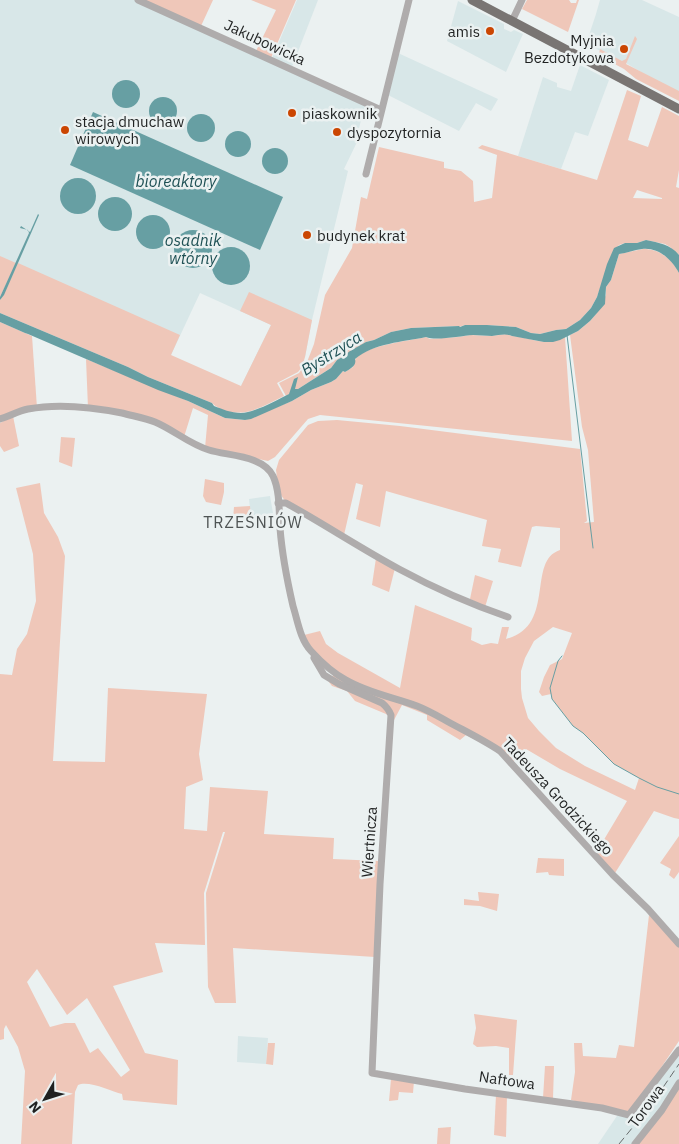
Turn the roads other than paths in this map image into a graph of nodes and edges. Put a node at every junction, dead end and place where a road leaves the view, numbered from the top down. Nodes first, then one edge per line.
1 (138, 0) edge
2 (409, 0) edge
3 (472, 0) edge
4 (522, 0) edge
5 (512, 21) junction
6 (679, 109) edge
7 (381, 110) junction
8 (366, 174) dead end
9 (0, 419) edge
10 (278, 503) junction
11 (508, 616) dead end
12 (315, 655) junction
13 (679, 944) edge
14 (679, 1050) edge
15 (372, 1073) joint
16 (679, 1083) edge
17 (634, 1108) joint
18 (635, 1144) edge

1 - 7 street, Jakubowicka
2 - 7 street
3 - 5 main road
4 - 5 street
5 - 6 main road
7 - 8 street
9 - 10 street, Tadeusza Grodzickiego
10 - 11 street
10 - 12 street, Tadeusza Grodzickiego
12 - 13 street, Tadeusza Grodzickiego
12 - 15 street, Wiertnicza
14 - 17 street, Torowa
15 - 17 street, Naftowa
16 - 18 street, Torowa

